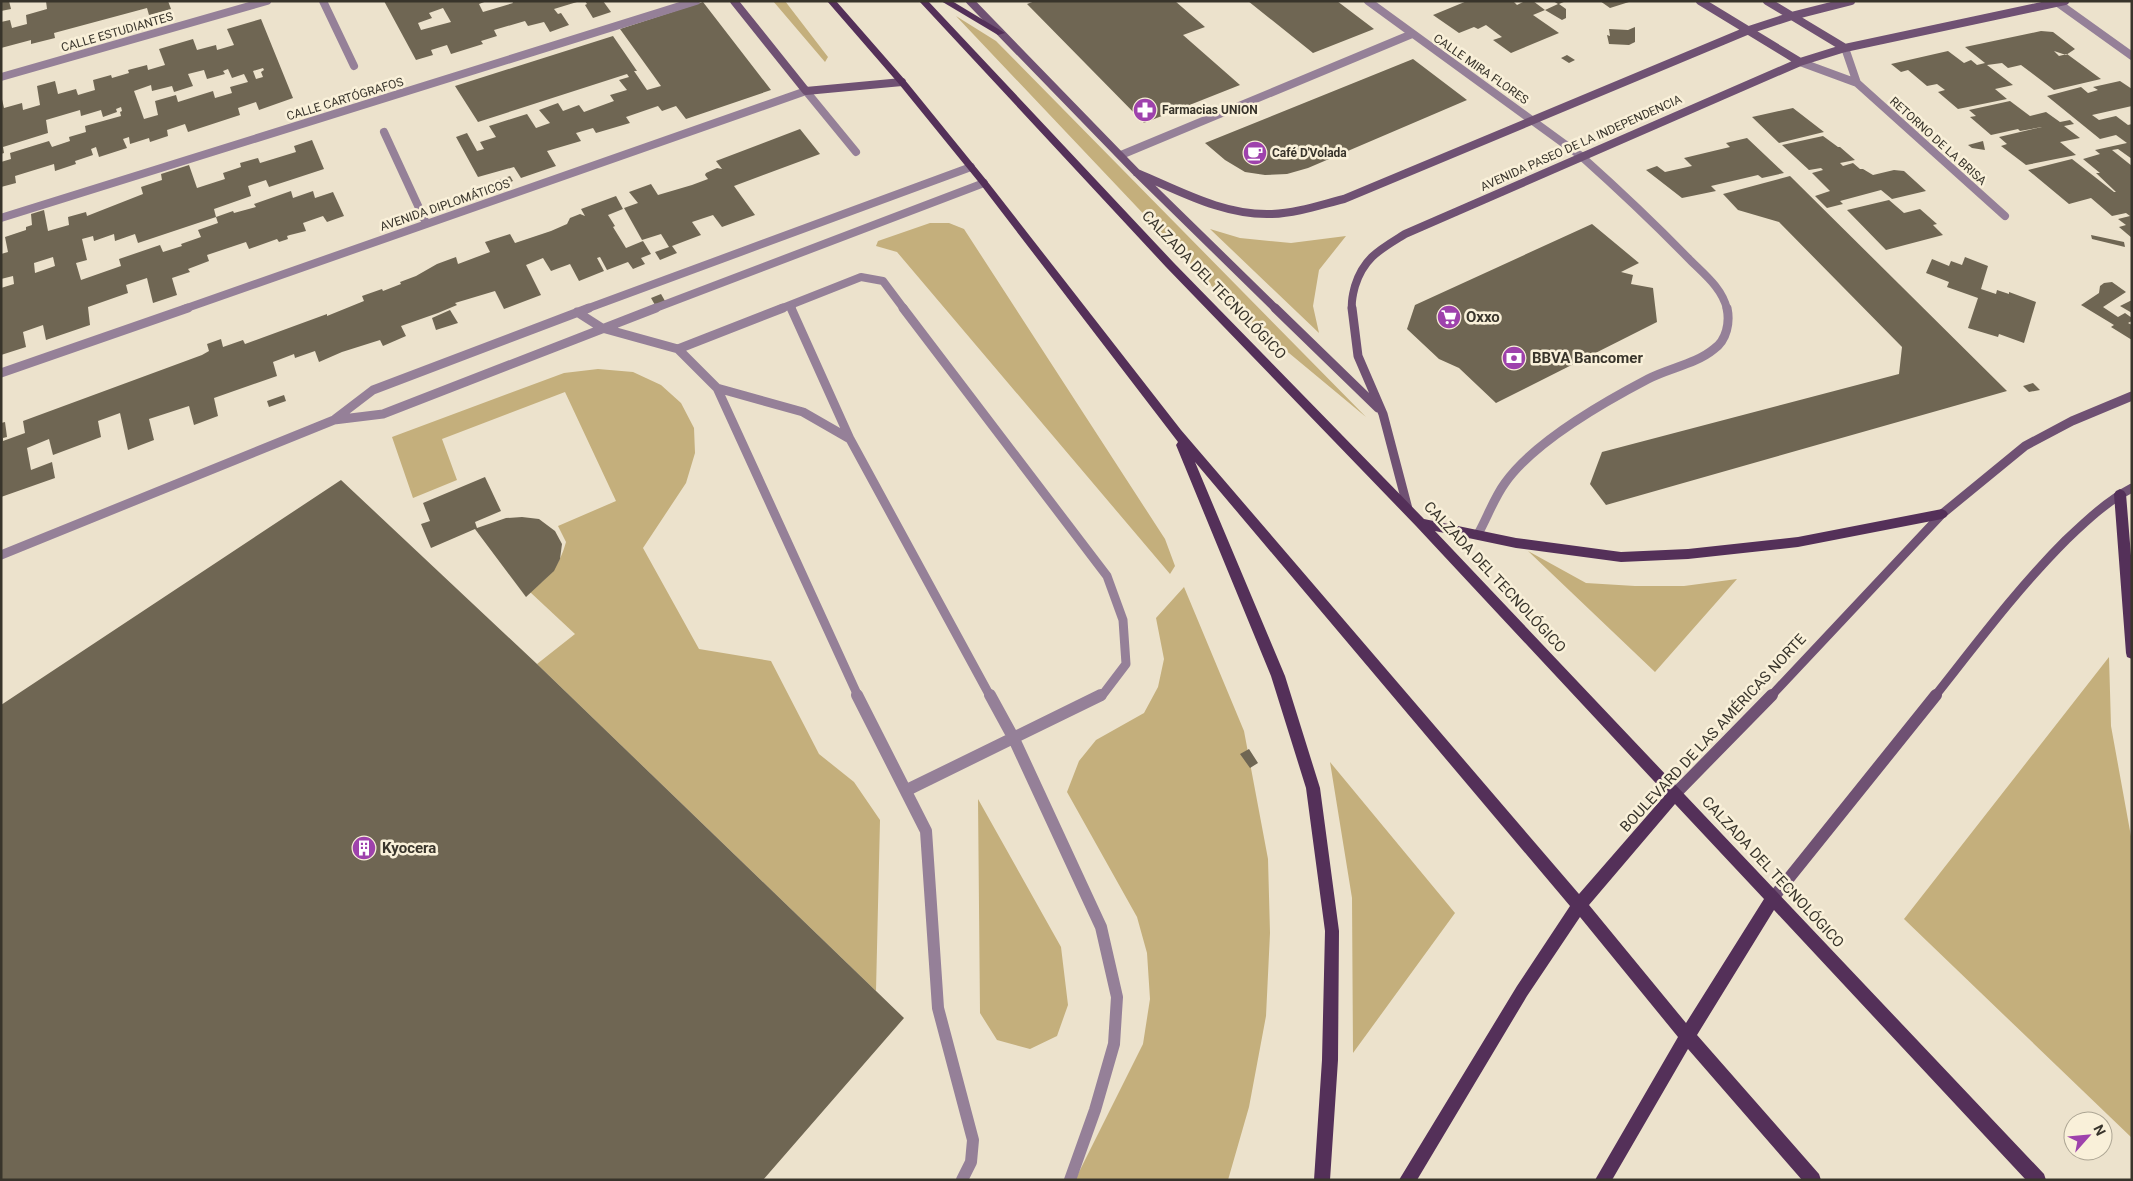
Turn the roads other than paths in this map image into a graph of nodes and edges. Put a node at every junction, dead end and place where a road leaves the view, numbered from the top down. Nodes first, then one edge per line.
1 (267, 1) edge
2 (323, 1) edge
3 (696, 1) edge
4 (734, 1) edge
5 (831, 1) edge
6 (923, 1) edge
7 (945, 1) edge
8 (970, 1) edge
9 (1368, 1) edge
10 (1700, 1) edge
11 (1767, 1) edge
12 (1851, 1) edge
13 (2061, 2) edge
14 (1792, 16) junction
15 (1748, 30) junction
16 (1001, 32) junction
17 (1412, 34) junction
18 (1845, 48) junction
19 (2132, 56) edge
20 (1800, 62) junction
21 (354, 66) dead end
22 (1, 76) edge
23 (902, 82) junction
24 (1856, 83) junction
25 (806, 91) junction
26 (1533, 120) junction
27 (384, 132) dead end
28 (856, 152) dead end
29 (1121, 155) junction
30 (1581, 156) junction
31 (971, 168) junction
32 (1138, 173) junction
33 (984, 183) junction
34 (2005, 216) dead end
35 (1, 218) edge
36 (426, 224) junction
37 (790, 305) junction
38 (577, 312) junction
39 (602, 328) junction
40 (678, 350) junction
41 (1, 373) edge
42 (717, 388) junction
43 (2132, 396) edge
44 (1383, 414) junction
45 (334, 420) junction
46 (1177, 433) junction
47 (850, 439) junction
48 (2132, 488) edge
49 (2120, 494) junction
50 (1408, 509) junction
51 (1942, 514) junction
52 (1420, 523) junction
53 (1478, 534) junction
54 (1, 555) edge
55 (2132, 653) edge
56 (1014, 739) junction
57 (907, 790) junction
58 (1675, 794) junction
59 (1773, 898) junction
60 (1579, 905) junction
61 (1688, 1036) junction
62 (962, 1180) edge
63 (1070, 1180) edge
64 (1322, 1180) edge
65 (1407, 1180) edge
66 (1603, 1180) edge
67 (1813, 1180) edge
68 (2038, 1180) edge

1 - 22 street, CALLE ESTUDIANTES
2 - 21 street
3 - 35 street, CALLE CARTÓGRAFOS
4 - 25 street
5 - 23 main road
6 - 50 main road, CALZADA DEL TECNOLÓGICO
7 - 16 main road
8 - 16 street, CALZADA DEL TECNOLÓGICO
9 - 17 street, CALLE MIRA FLORES
10 - 15 street
11 - 14 street
12 - 14 street
13 - 18 street, AVENIDA PASEO DE LA INDEPENDENCIA
13 - 19 street
14 - 15 street
14 - 18 street
15 - 20 street
15 - 26 street
16 - 29 street, CALZADA DEL TECNOLÓGICO
17 - 26 street, CALLE MIRA FLORES
17 - 29 street
18 - 20 street, AVENIDA PASEO DE LA INDEPENDENCIA
18 - 24 street
20 - 24 street, RETORNO DE LA BRISA
20 - 30 street, AVENIDA PASEO DE LA INDEPENDENCIA
23 - 25 street, AVENIDA DIPLOMÁTICOS
23 - 31 main road
24 - 34 street, RETORNO DE LA BRISA
25 - 28 street
25 - 36 street, AVENIDA DIPLOMÁTICOS
26 - 30 street, CALLE MIRA FLORES
26 - 32 street
27 - 36 street
29 - 32 street, CALZADA DEL TECNOLÓGICO
30 - 44 street, AVENIDA PASEO DE LA INDEPENDENCIA
30 - 53 street, CALLE MIRA FLORES
31 - 33 main road
31 - 38 street
32 - 44 street, CALZADA DEL TECNOLÓGICO
33 - 39 street
33 - 46 main road
36 - 41 street, AVENIDA DIPLOMÁTICOS
37 - 40 street
37 - 47 street
37 - 56 street
38 - 39 street
38 - 45 street
39 - 40 street
39 - 45 street
40 - 42 street
42 - 47 street
42 - 57 street
43 - 51 street, BOULEVARD DE LAS AMÉRICAS NORTE
44 - 50 street, AVENIDA PASEO DE LA INDEPENDENCIA
45 - 54 street
46 - 60 main road
46 - 64 main road
47 - 56 street
48 - 49 street
49 - 55 main road
49 - 59 street
50 - 52 main road, CALZADA DEL TECNOLÓGICO
51 - 53 main road
51 - 58 street, BOULEVARD DE LAS AMÉRICAS NORTE
52 - 53 main road
52 - 58 main road, CALZADA DEL TECNOLÓGICO
56 - 57 street
56 - 63 street
57 - 62 street
58 - 59 main road, CALZADA DEL TECNOLÓGICO
58 - 60 main road, BOULEVARD DE LAS AMÉRICAS NORTE
59 - 61 main road
59 - 68 main road, CALZADA DEL TECNOLÓGICO
60 - 61 main road
60 - 65 main road, BOULEVARD DE LAS AMÉRICAS NORTE
61 - 66 main road
61 - 67 main road

